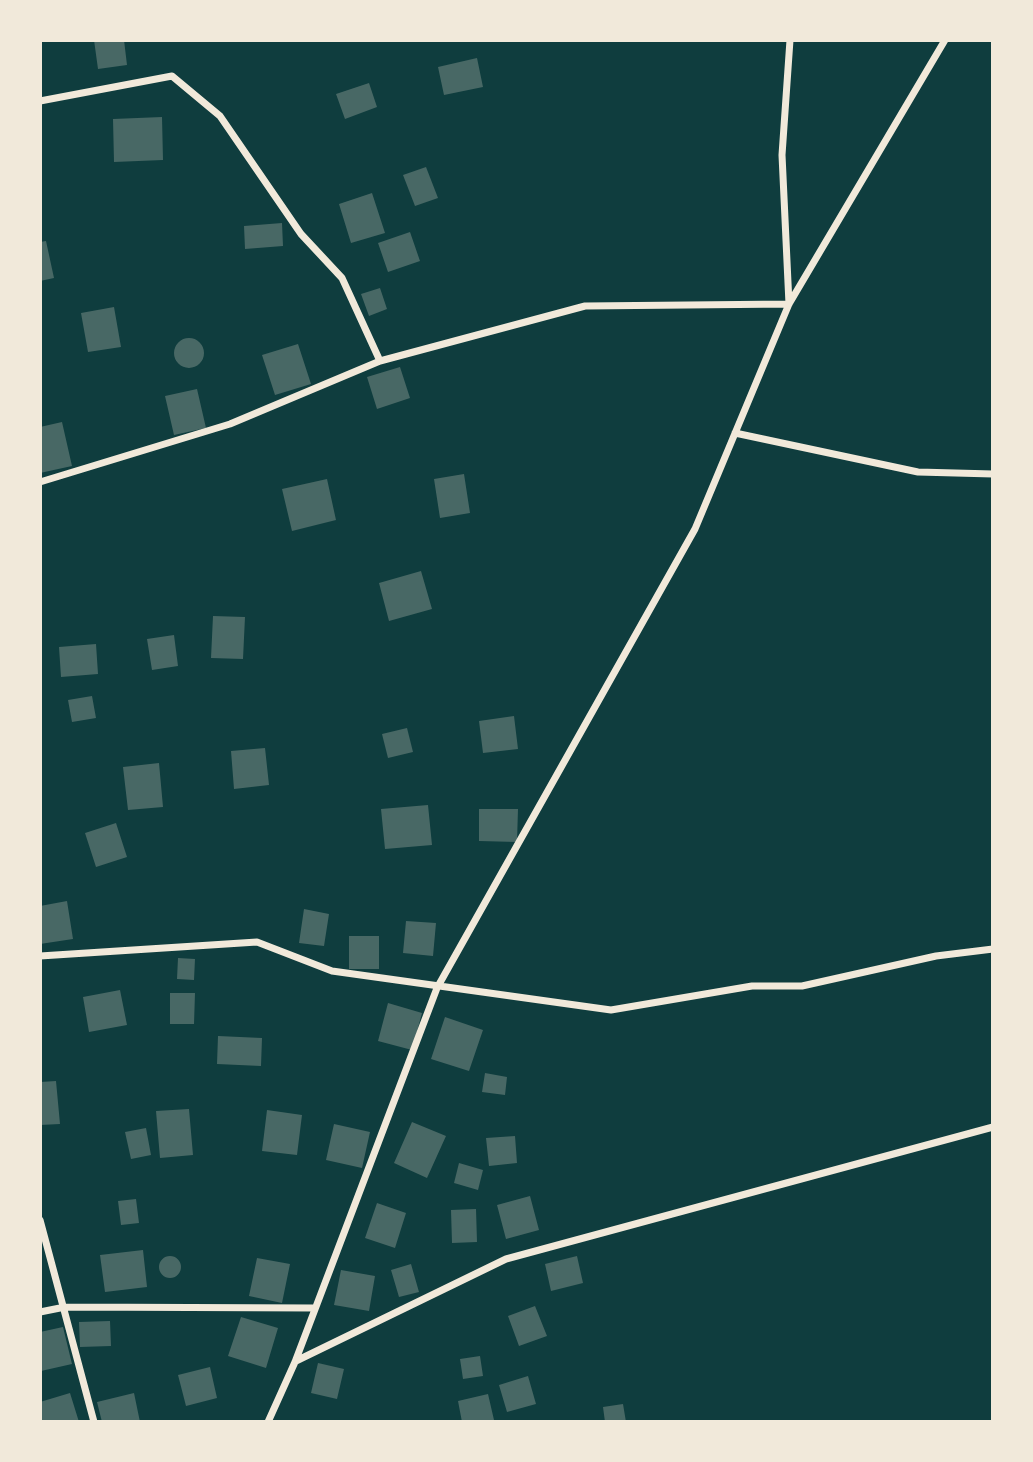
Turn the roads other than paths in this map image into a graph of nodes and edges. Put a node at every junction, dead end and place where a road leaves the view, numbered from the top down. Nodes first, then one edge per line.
1 (790, 40) edge
2 (945, 40) edge
3 (40, 101) edge
4 (789, 304) junction
5 (380, 361) junction
6 (735, 433) junction
7 (993, 474) edge
8 (40, 482) edge
9 (993, 949) edge
10 (40, 956) edge
11 (437, 988) junction
12 (993, 1126) edge
13 (40, 1220) edge
14 (65, 1307) junction
15 (315, 1308) junction
16 (40, 1312) edge
17 (295, 1362) junction
18 (269, 1421) edge
19 (94, 1422) edge

1 - 4 street
2 - 4 street
3 - 5 street
4 - 5 street
4 - 6 street
5 - 8 street
6 - 7 street
6 - 11 street
9 - 11 street
10 - 11 street
11 - 15 street
12 - 17 street
13 - 14 street
14 - 15 street
14 - 16 street
14 - 19 street
15 - 17 street
17 - 18 street

